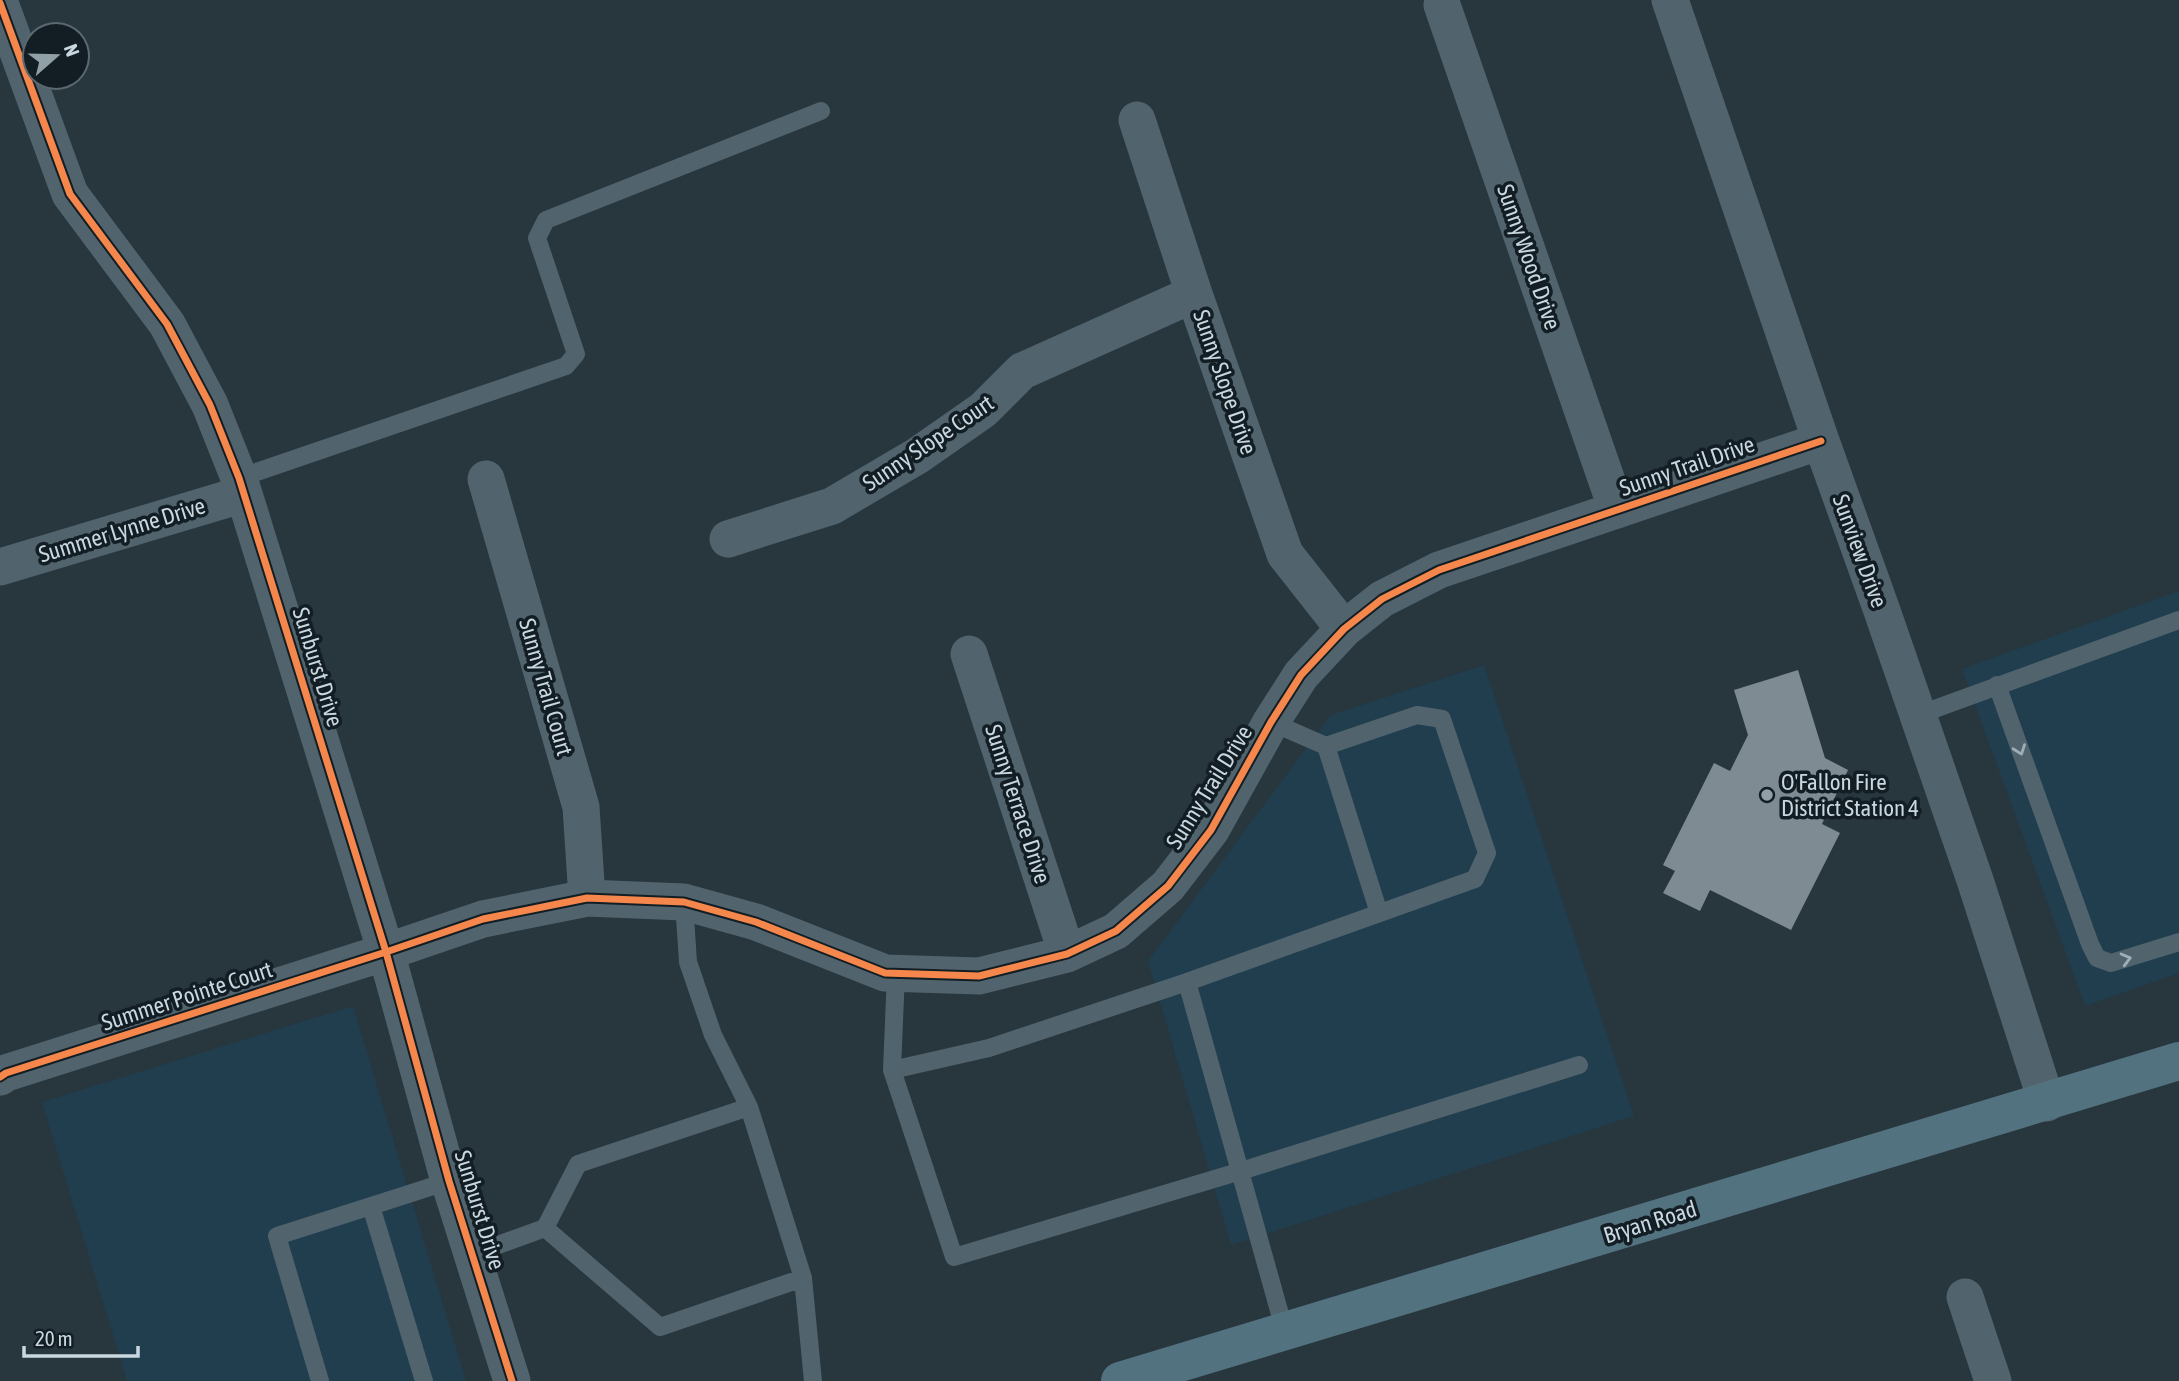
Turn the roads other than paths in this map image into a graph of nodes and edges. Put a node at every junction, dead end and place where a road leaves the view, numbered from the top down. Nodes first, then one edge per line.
1 (1670, 0) edge
2 (0, 3) edge
3 (1442, 5) dead end
4 (821, 111) dead end
5 (1137, 120) dead end
6 (1194, 294) junction
7 (1821, 441) junction
8 (486, 479) dead end
9 (241, 486) junction
10 (1617, 510) junction
11 (728, 539) dead end
12 (0, 567) edge
13 (2179, 620) edge
14 (1344, 629) junction
15 (970, 654) dead end
16 (1997, 685) junction
17 (1918, 715) junction
18 (1271, 722) junction
19 (1326, 746) junction
20 (587, 898) junction
21 (684, 902) junction
22 (1379, 913) junction
23 (2177, 943) edge
24 (386, 952) junction
25 (1066, 954) junction
26 (896, 973) junction
27 (1188, 982) junction
28 (2179, 1061) edge
29 (1579, 1065) dead end
30 (892, 1070) junction
31 (0, 1077) edge
32 (2047, 1103) junction
33 (749, 1107) junction
34 (1241, 1171) junction
35 (449, 1181) junction
36 (371, 1206) junction
37 (545, 1228) junction
38 (473, 1254) junction
39 (803, 1278) junction
40 (1965, 1297) dead end
41 (1285, 1332) junction
42 (320, 1381) edge
43 (424, 1381) edge
44 (512, 1381) edge
45 (813, 1381) edge
46 (1120, 1381) edge
47 (1993, 1381) edge

1 - 7 street, Sunview Drive
2 - 9 street, Sunburst Drive
3 - 10 street, Sunny Wood Drive
4 - 9 lane
5 - 6 street, Sunny Slope Drive
6 - 11 street, Sunny Slope Court
6 - 14 street, Sunny Slope Drive
7 - 10 street, Sunny Trail Drive
7 - 17 street, Sunview Drive
8 - 20 street, Sunny Trail Court
9 - 12 street, Summer Lynne Drive
9 - 24 street, Sunburst Drive
10 - 14 street, Sunny Trail Drive
13 - 16 lane
14 - 18 street, Sunny Trail Drive
15 - 25 street, Sunny Terrace Drive
16 - 17 lane
16 -> 23 lane
17 - 32 street, Sunview Drive
18 - 19 lane
18 - 25 street, Sunny Trail Drive
19 - 22 lane
19 - 22 lane
20 - 21 street, Sunny Trail Drive
20 - 24 street, Sunny Trail Drive
21 - 26 street, Sunny Trail Drive
21 - 33 lane
22 - 27 lane
24 - 31 street, Summer Pointe Court
24 - 35 street, Sunburst Drive
25 - 26 street, Sunny Trail Drive
26 - 30 lane
27 - 30 lane
27 - 34 lane
28 - 32 main road, Bryan Road
29 - 34 lane
30 - 34 lane
32 - 41 main road, Bryan Road
33 - 37 lane
33 - 39 lane
34 - 41 lane
35 - 36 lane
35 - 38 street, Sunburst Drive
36 - 42 lane
36 - 43 lane
37 - 38 lane
37 - 39 lane
38 - 44 street, Sunburst Drive
39 - 45 lane
40 - 47 street
41 - 46 main road, Bryan Road

